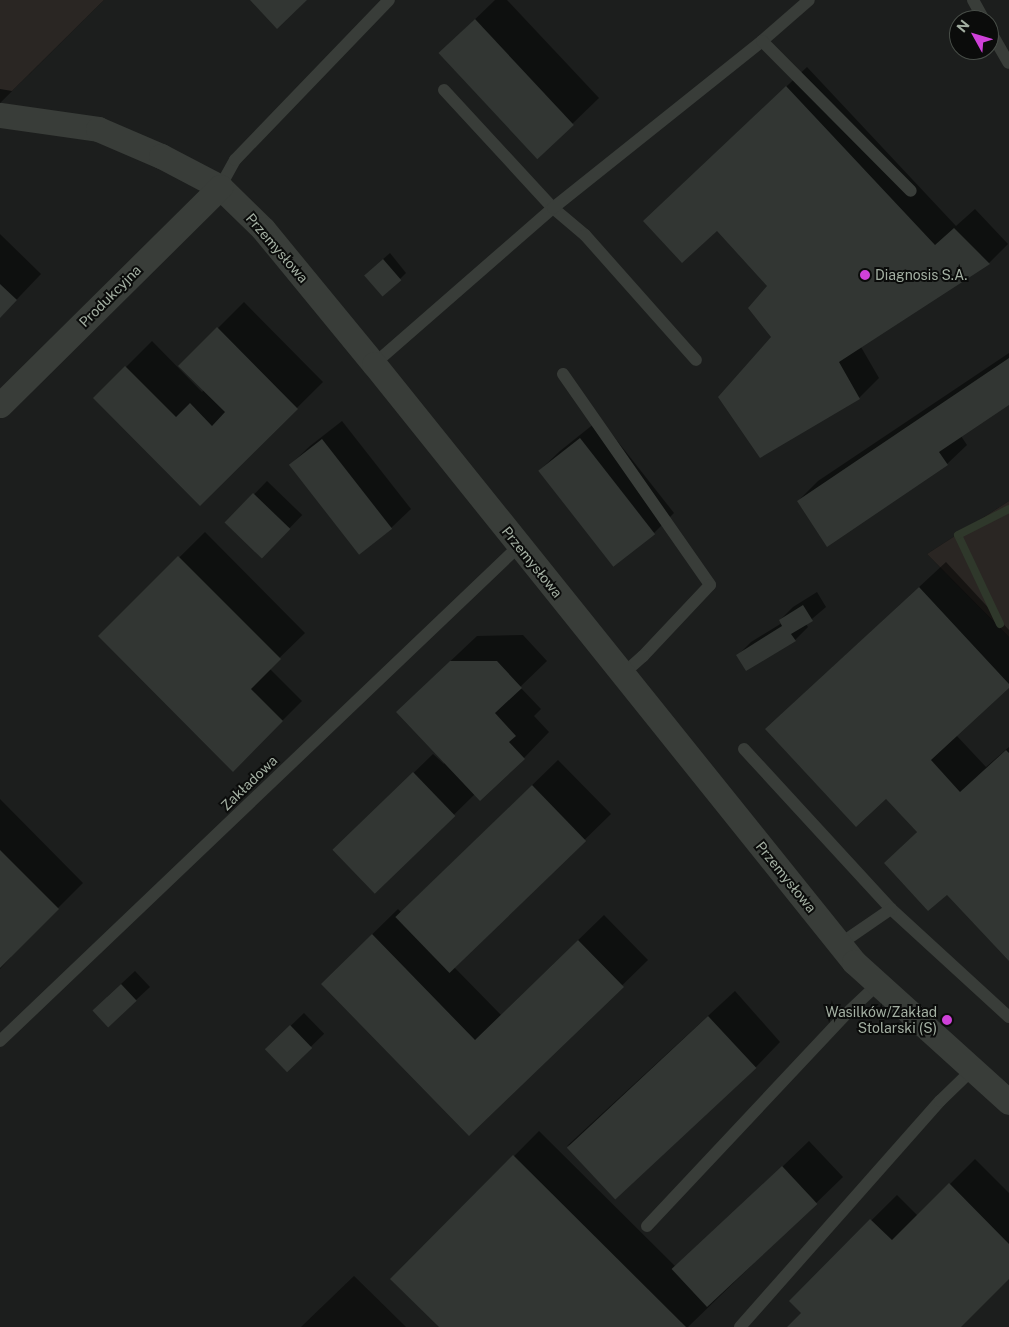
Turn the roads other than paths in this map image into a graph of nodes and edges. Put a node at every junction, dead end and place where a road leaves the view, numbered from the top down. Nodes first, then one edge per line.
1 (388, 0) edge
2 (809, 0) edge
3 (762, 41) junction
4 (999, 46) edge
5 (1009, 64) edge
6 (444, 90) dead end
7 (0, 115) edge
8 (220, 187) junction
9 (911, 191) dead end
10 (553, 208) junction
11 (696, 360) dead end
12 (374, 364) junction
13 (563, 374) dead end
14 (0, 405) edge
15 (519, 546) junction
16 (623, 674) junction
17 (744, 749) dead end
18 (891, 909) junction
19 (840, 944) junction
20 (878, 984) junction
21 (1009, 1017) edge
22 (0, 1041) edge
23 (973, 1069) junction
24 (1009, 1102) edge
25 (647, 1226) dead end
26 (740, 1327) edge

1 - 8 lane
2 - 3 lane
3 - 9 lane
3 - 10 lane
4 - 5 lane
6 - 10 lane
7 - 8 street, Przemysłowa
8 - 12 street, Przemysłowa
8 - 14 street, Produkcyjna
10 - 11 lane
10 - 12 lane
12 - 15 street, Przemysłowa
13 - 16 lane
15 - 16 street, Przemysłowa
15 - 22 lane, Zakładowa
16 - 19 street, Przemysłowa
17 - 18 lane
18 - 19 lane
18 - 21 lane
19 - 20 street, Przemysłowa
20 - 23 street, Przemysłowa
20 - 25 lane
23 - 24 street, Przemysłowa
23 - 26 lane

